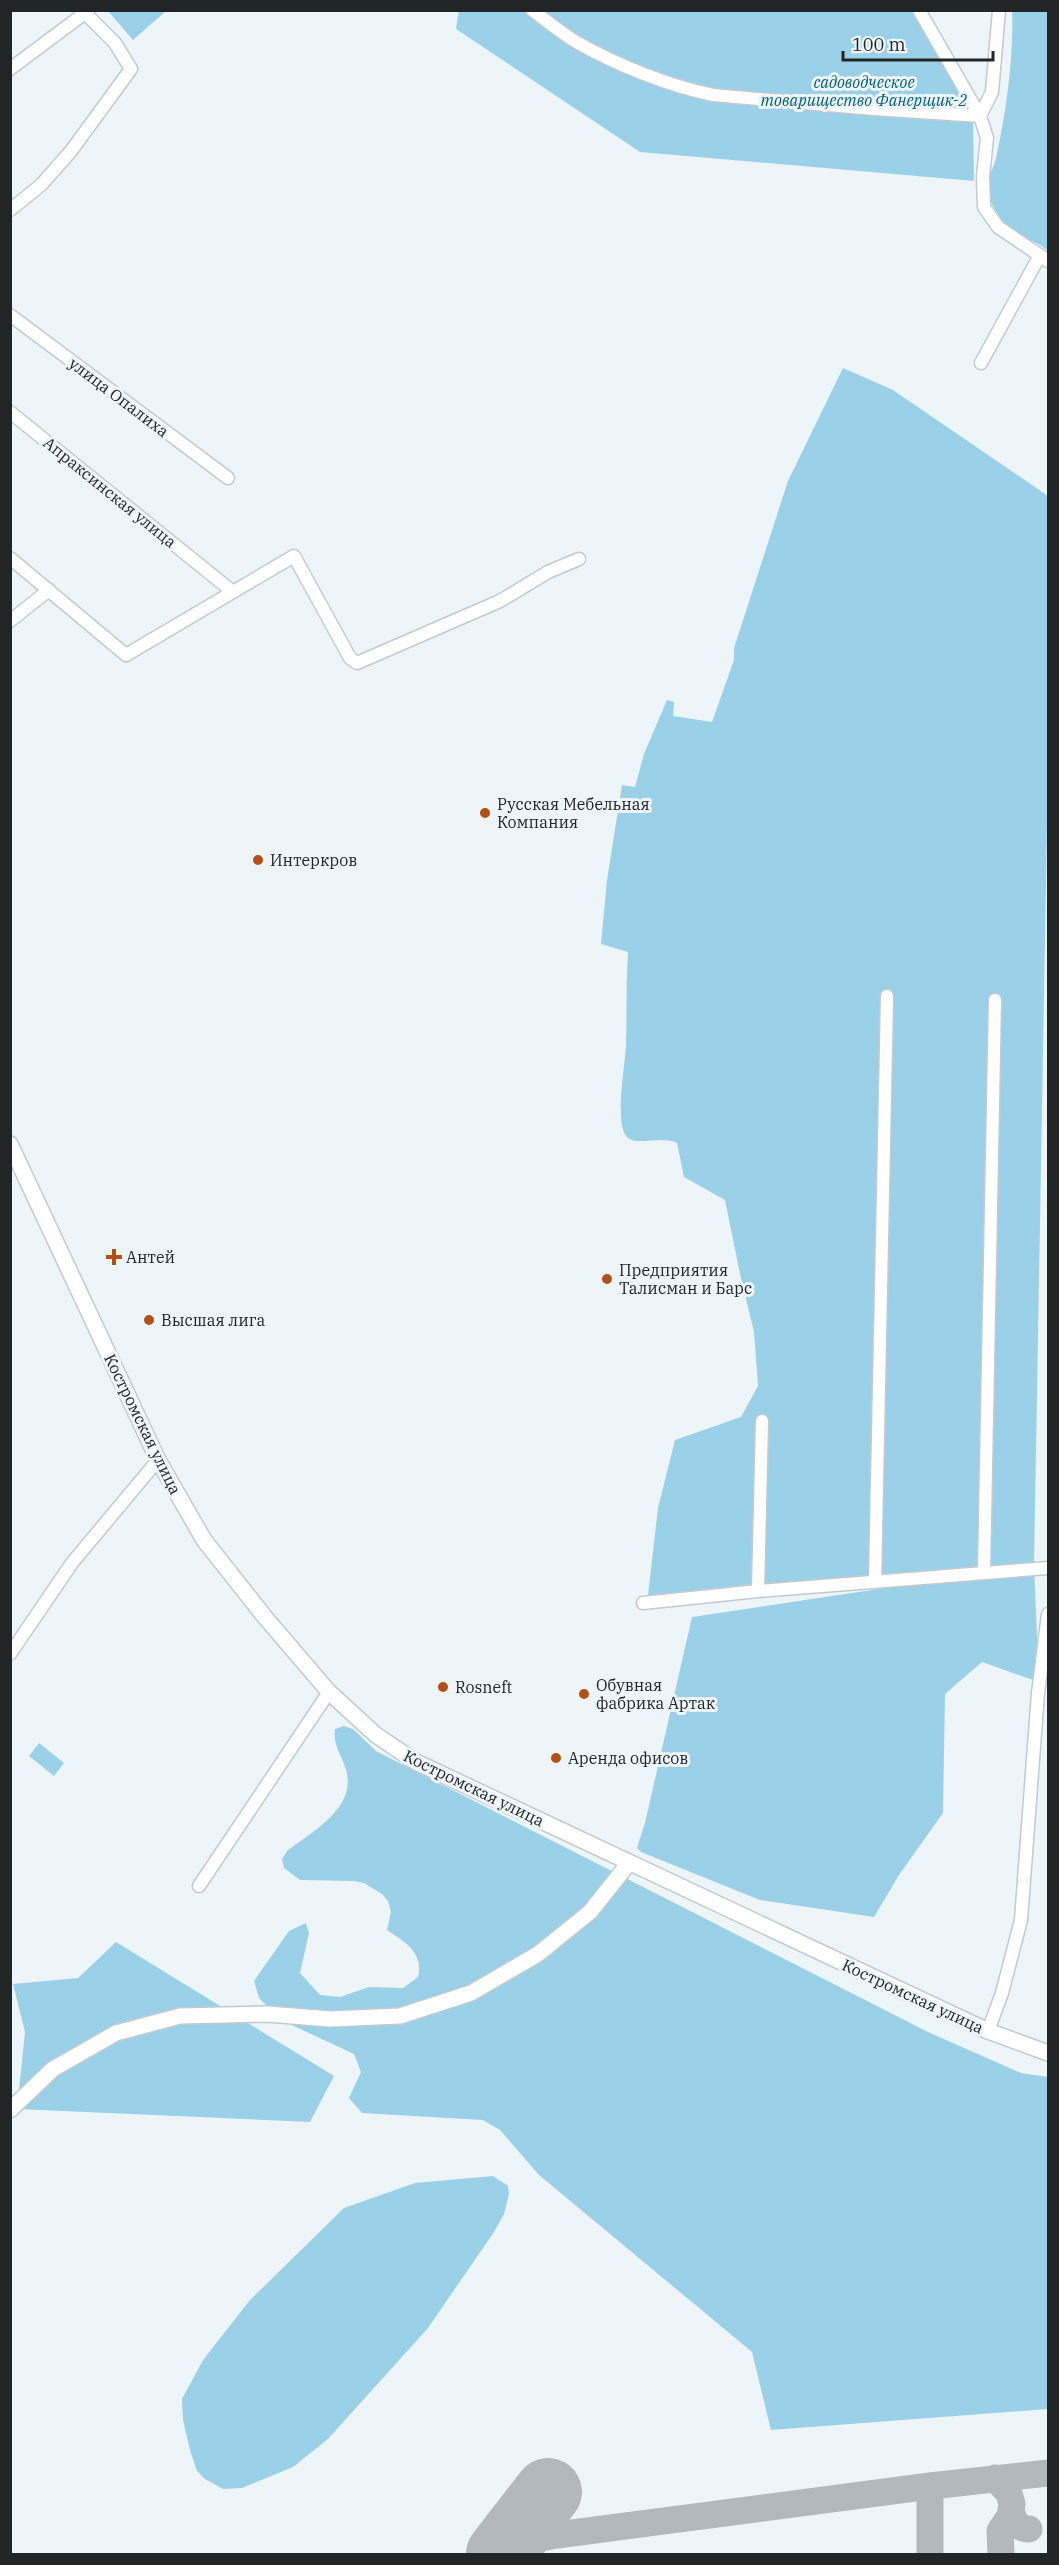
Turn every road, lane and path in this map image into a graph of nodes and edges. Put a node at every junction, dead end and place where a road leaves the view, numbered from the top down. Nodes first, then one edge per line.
1 (532, 10) edge
2 (919, 10) edge
3 (999, 10) edge
4 (84, 12) edge
5 (10, 69) edge
6 (980, 116) junction
7 (10, 210) edge
8 (1044, 258) edge
9 (10, 315) edge
10 (981, 363) dead end
11 (10, 412) edge
12 (228, 478) dead end
13 (10, 558) edge
14 (579, 559) dead end
15 (49, 590) junction
16 (233, 592) junction
17 (10, 621) edge
18 (887, 996) dead end
19 (995, 1000) dead end
20 (10, 1144) edge
21 (762, 1421) dead end
22 (158, 1460) junction
23 (1048, 1568) edge
24 (984, 1572) junction
25 (875, 1581) junction
26 (758, 1591) junction
27 (643, 1603) dead end
28 (1048, 1614) edge
29 (10, 1653) edge
30 (329, 1692) junction
31 (629, 1863) junction
32 (199, 1886) dead end
33 (988, 2031) junction
34 (1048, 2053) edge
35 (10, 2110) edge

1 - 6 street
2 - 6 street
3 - 6 street
4 - 5 street
4 - 7 street
6 - 8 street
8 - 10 street
9 - 12 street, улица Опалиха
11 - 16 street, Апраксинская улица
13 - 15 street
14 - 16 street
15 - 16 street
15 - 17 street
18 - 25 street
19 - 24 street
20 - 22 main road, Костромская улица
21 - 26 street
22 - 29 street
22 - 30 main road, Костромская улица
23 - 24 street
24 - 25 street
25 - 26 street
26 - 27 street
28 - 33 street
30 - 31 main road, Костромская улица
30 - 32 street
31 - 33 main road, Костромская улица
31 - 35 main road
33 - 34 main road, Костромская улица

